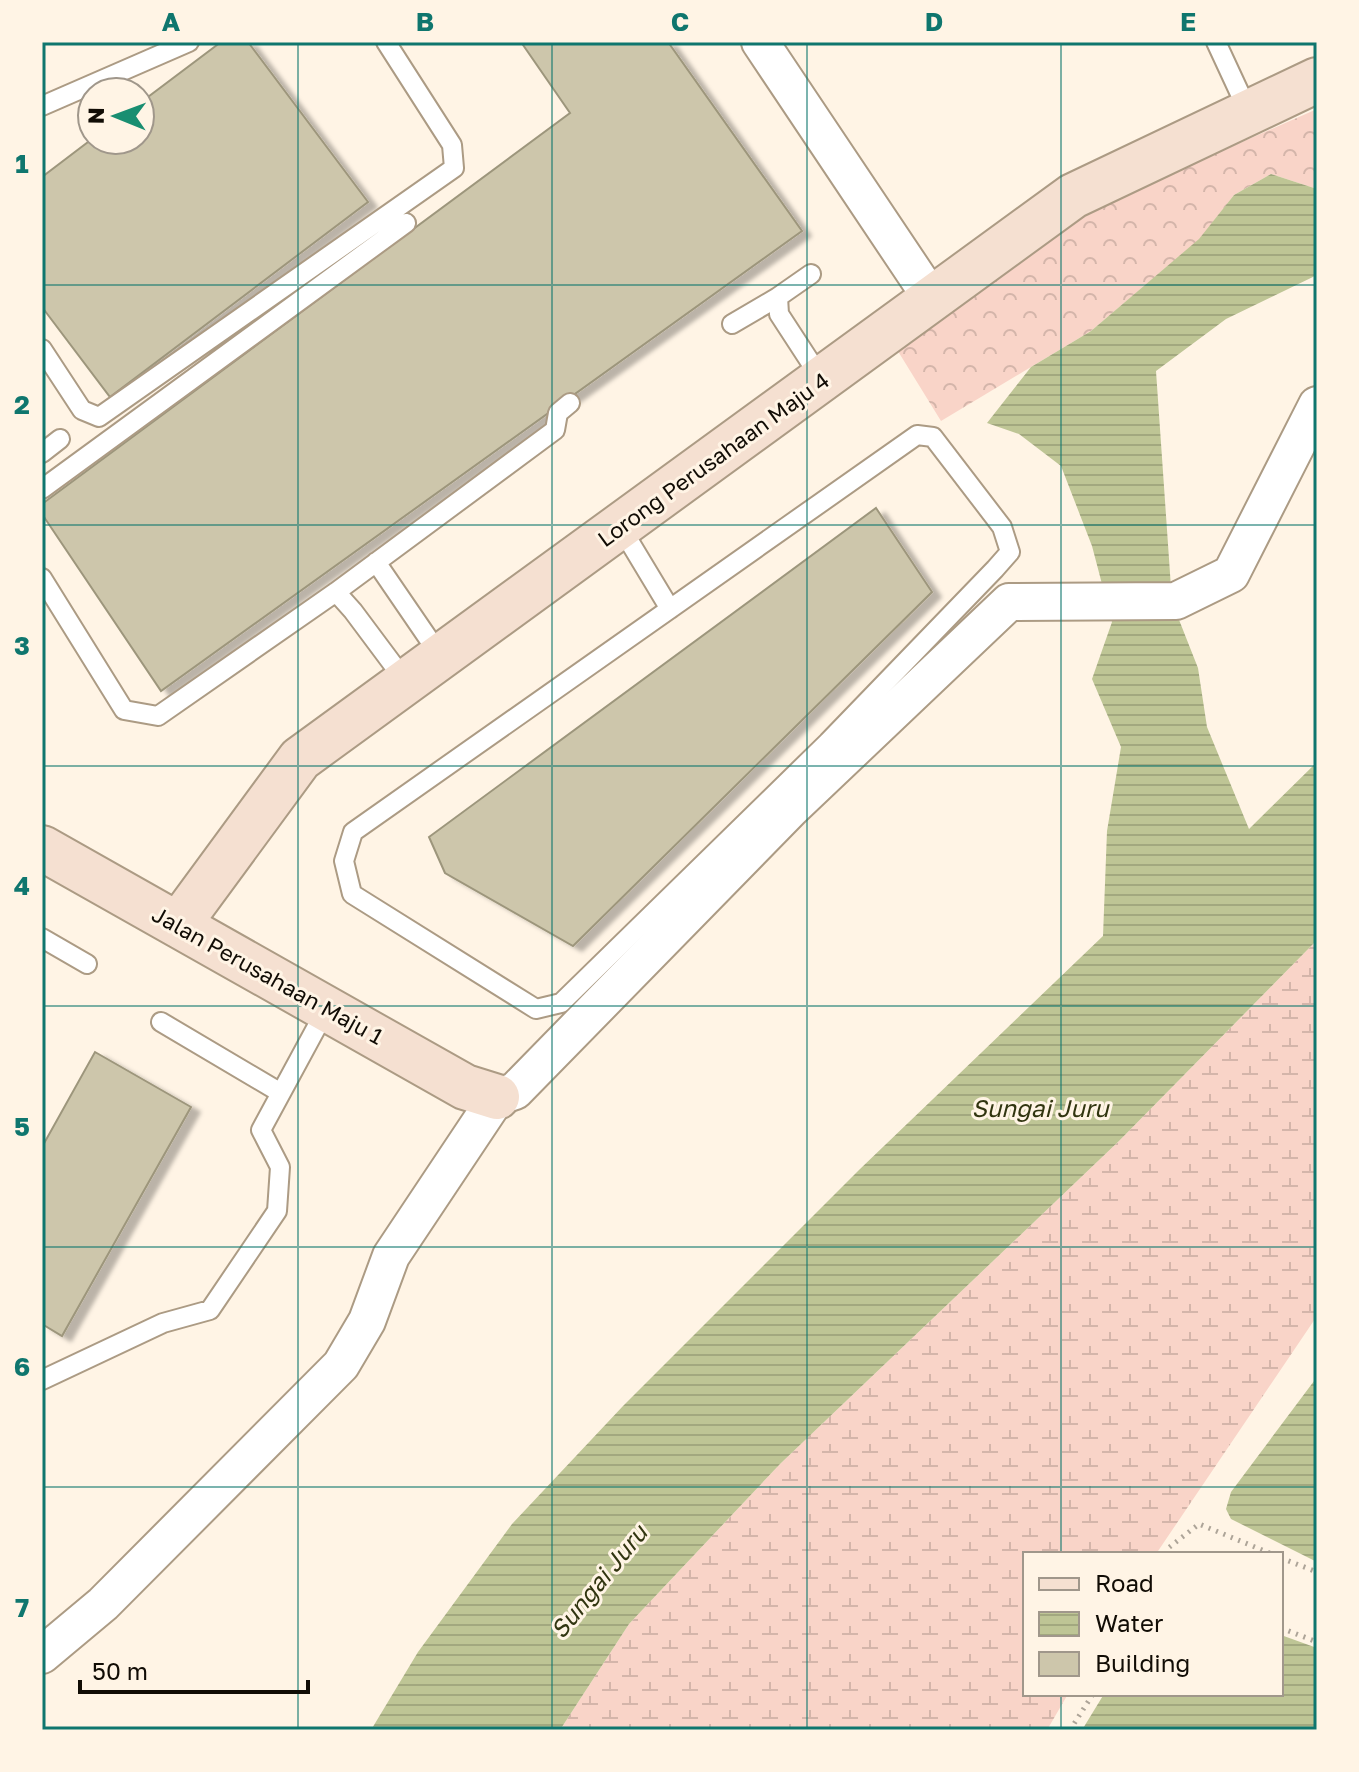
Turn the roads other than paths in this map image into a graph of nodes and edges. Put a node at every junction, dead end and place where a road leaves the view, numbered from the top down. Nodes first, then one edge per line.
1 (189, 42) edge
2 (386, 42) edge
3 (760, 42) edge
4 (1216, 42) edge
5 (1317, 80) edge
6 (42, 106) edge
7 (1248, 111) junction
8 (406, 223) dead end
9 (811, 274) dead end
10 (778, 297) junction
11 (932, 299) junction
12 (732, 324) dead end
13 (42, 349) edge
14 (822, 380) junction
15 (570, 403) dead end
16 (1317, 405) edge
17 (60, 439) dead end
18 (42, 453) edge
19 (42, 489) edge
20 (620, 526) junction
21 (376, 562) junction
22 (42, 578) edge
23 (336, 592) junction
24 (670, 609) junction
25 (441, 657) junction
26 (406, 682) junction
27 (42, 848) edge
28 (178, 925) junction
29 (42, 938) edge
30 (87, 964) dead end
31 (327, 1008) junction
32 (161, 1022) dead end
33 (281, 1093) junction
34 (497, 1097) junction
35 (42, 1380) edge
36 (42, 1655) edge

1 - 6 lane
2 - 13 lane
3 - 11 street
4 - 7 lane
5 - 7 street, Lorong Perusahaan Maju 4
7 - 11 street, Lorong Perusahaan Maju 4
8 - 19 lane
9 - 10 lane
10 - 12 lane
10 - 14 lane
11 - 14 street, Lorong Perusahaan Maju 4
14 - 20 street, Lorong Perusahaan Maju 4
15 - 21 lane
16 - 34 street
17 - 18 lane
20 - 24 lane
20 - 25 street, Lorong Perusahaan Maju 4
21 - 23 lane
21 - 25 lane
22 - 23 lane
23 - 26 lane
24 - 24 lane
25 - 26 street, Lorong Perusahaan Maju 4
26 - 28 street, Lorong Perusahaan Maju 4
27 - 28 street, Jalan Perusahaan Maju 1
28 - 31 street, Jalan Perusahaan Maju 1
29 - 30 lane
31 - 33 lane
31 - 34 street, Jalan Perusahaan Maju 1
32 - 33 lane
33 - 35 lane
34 - 36 street

